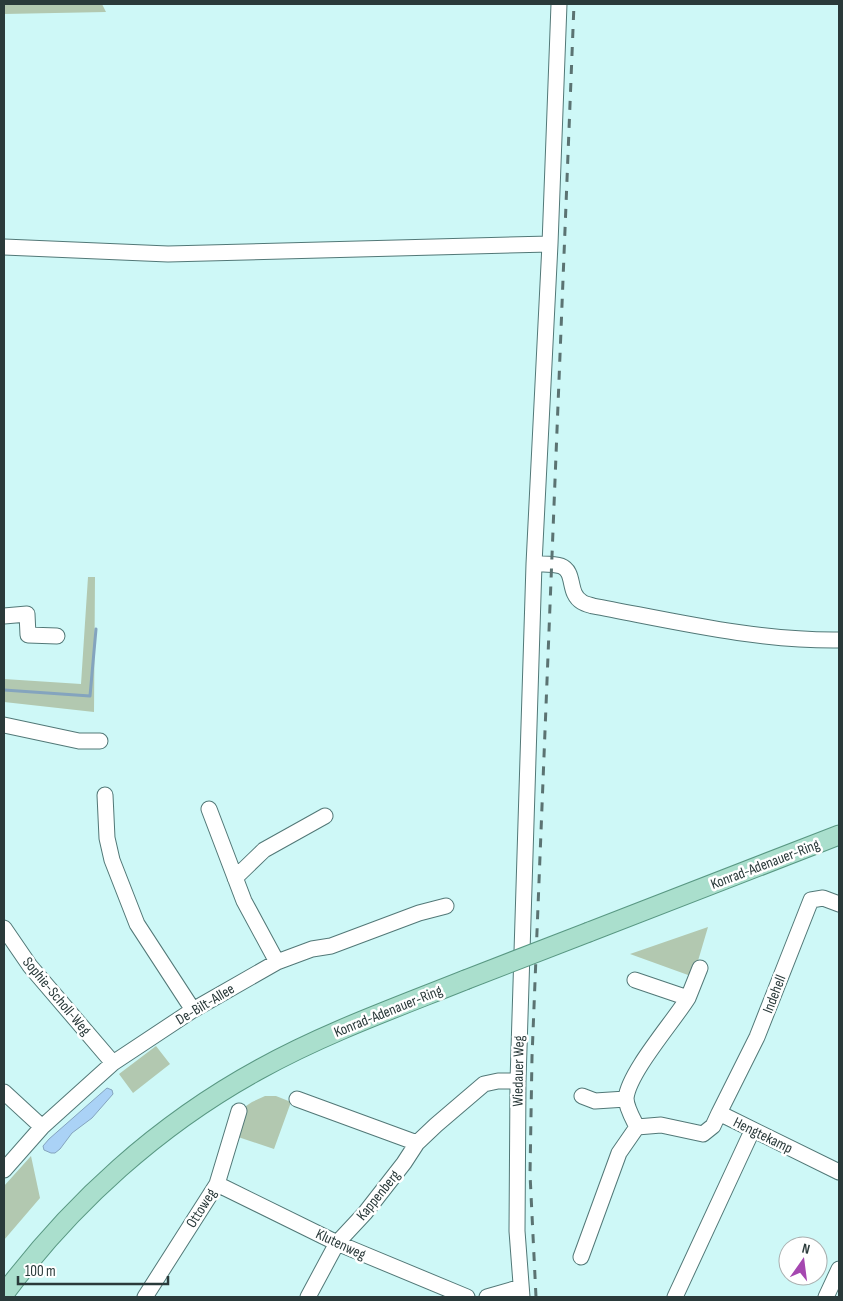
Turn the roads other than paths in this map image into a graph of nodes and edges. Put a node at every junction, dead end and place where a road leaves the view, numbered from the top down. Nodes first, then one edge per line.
1 (559, 4) edge
2 (550, 244) junction
3 (4, 247) edge
4 (534, 564) junction
5 (4, 616) edge
6 (57, 636) dead end
7 (839, 640) edge
8 (4, 725) edge
9 (100, 741) dead end
10 (105, 795) dead end
11 (210, 809) dead end
12 (325, 816) dead end
13 (839, 835) edge
14 (235, 878) junction
15 (839, 904) edge
16 (446, 906) dead end
17 (4, 928) edge
18 (276, 962) junction
19 (700, 968) dead end
20 (634, 980) dead end
21 (688, 998) junction
22 (193, 1010) junction
23 (112, 1063) junction
24 (518, 1081) junction
25 (4, 1092) edge
26 (582, 1096) dead end
27 (298, 1099) dead end
28 (626, 1099) junction
29 (239, 1111) dead end
30 (719, 1113) junction
31 (42, 1126) junction
32 (637, 1127) junction
33 (752, 1131) junction
34 (417, 1143) junction
35 (4, 1170) edge
36 (839, 1172) edge
37 (217, 1184) junction
38 (337, 1243) junction
39 (582, 1257) dead end
40 (839, 1269) edge
41 (522, 1292) edge
42 (4, 1294) edge
43 (457, 1295) edge
44 (145, 1297) edge
45 (308, 1297) edge
46 (487, 1297) edge
47 (675, 1297) edge
48 (826, 1297) edge

1 - 2 street, Wiedauer Weg
2 - 3 street
2 - 4 street, Wiedauer Weg
4 - 7 street
4 - 24 street, Wiedauer Weg
5 - 6 street
8 - 9 street
10 - 22 street
11 - 14 street
12 - 14 street
13 - 42 main road, Konrad-Adenauer-Ring, bridge
14 - 18 street
15 - 30 street, Indehell
16 - 18 street, De-Bilt-Allee
17 - 23 street, Sophie-Scholl-Weg
18 - 22 street, De-Bilt-Allee
19 - 21 street
20 - 21 street
21 - 28 street
22 - 23 street, De-Bilt-Allee
23 - 31 street, De-Bilt-Allee
24 - 34 street, Kappenberg
24 - 41 street, Wiedauer Weg
25 - 31 street
26 - 28 street
27 - 34 street
28 - 32 street
29 - 37 street, Ottoweg
30 - 32 street, Hengtekamp
30 - 33 street, Hengtekamp
31 - 35 street, De-Bilt-Allee
32 - 39 street
33 - 36 street, Hengtekamp
33 - 47 street
34 - 38 street, Kappenberg
37 - 38 street, Klutenweg
37 - 44 street, Ottoweg
38 - 43 street, Klutenweg
38 - 45 street, Kappenberg
40 - 48 street
41 - 46 street

